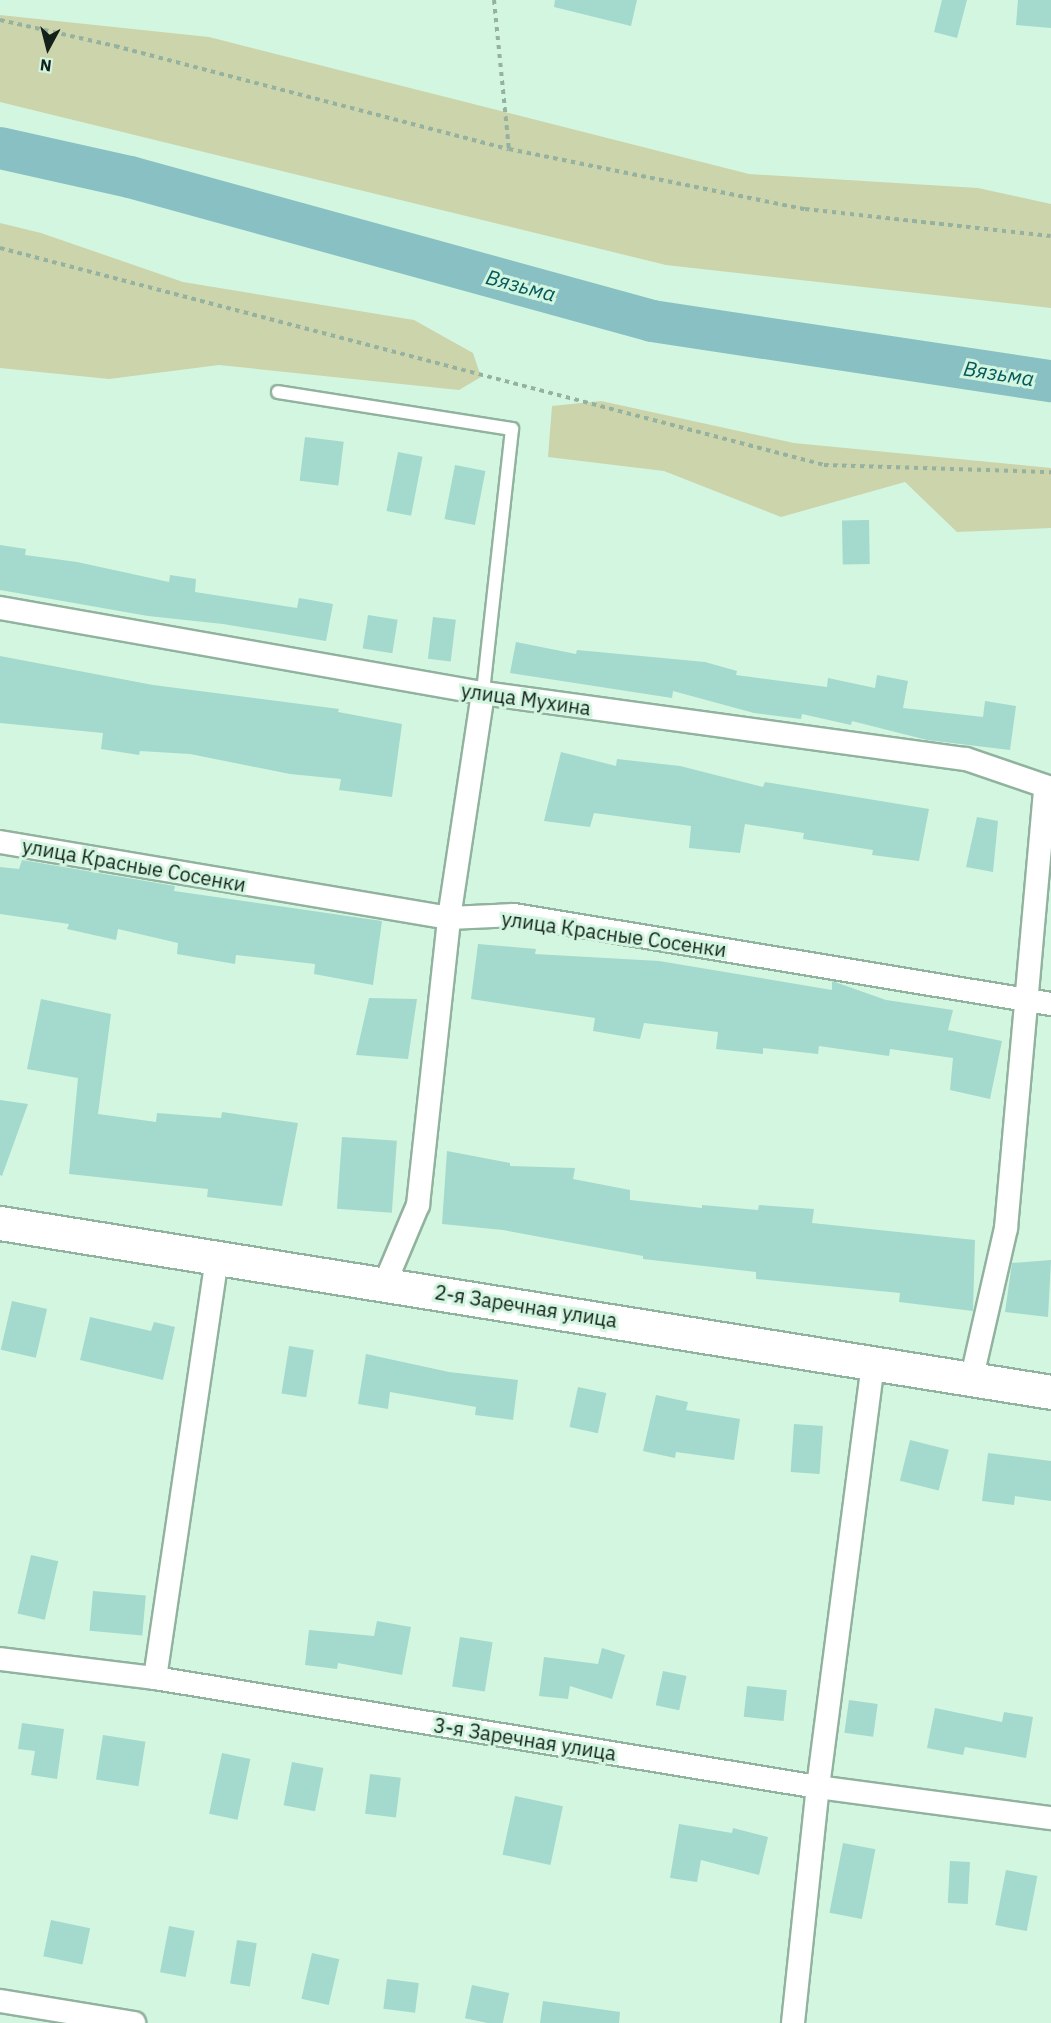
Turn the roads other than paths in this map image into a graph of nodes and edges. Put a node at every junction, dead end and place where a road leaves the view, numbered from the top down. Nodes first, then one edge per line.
1 (278, 392) dead end
2 (0, 608) edge
3 (483, 693) junction
4 (1048, 788) edge
5 (0, 842) edge
6 (449, 918) junction
7 (1027, 1001) junction
8 (1051, 1004) edge
9 (0, 1223) edge
10 (217, 1256) junction
11 (385, 1283) junction
12 (873, 1364) junction
13 (971, 1381) junction
14 (1051, 1392) edge
15 (0, 1659) edge
16 (155, 1678) junction
17 (818, 1787) junction
18 (1051, 1818) edge
19 (0, 2001) edge
20 (134, 2023) edge
21 (793, 2023) edge

1 - 3 lane
2 - 3 street, улица Мухина
3 - 4 street, улица Мухина
3 - 6 street
4 - 7 street
5 - 6 street, улица Красные Сосенки
6 - 7 street, улица Красные Сосенки
6 - 11 street
7 - 8 street, улица Красные Сосенки
7 - 13 street
9 - 10 main road, 2-я Заречная улица
10 - 11 main road, 2-я Заречная улица
10 - 16 street
11 - 12 main road, 2-я Заречная улица
12 - 13 main road, 2-я Заречная улица
12 - 17 street
13 - 14 main road, 2-я Заречная улица
15 - 16 street, 3-я Заречная улица
16 - 17 street, 3-я Заречная улица
17 - 18 street, 3-я Заречная улица
17 - 21 street
19 - 20 street

